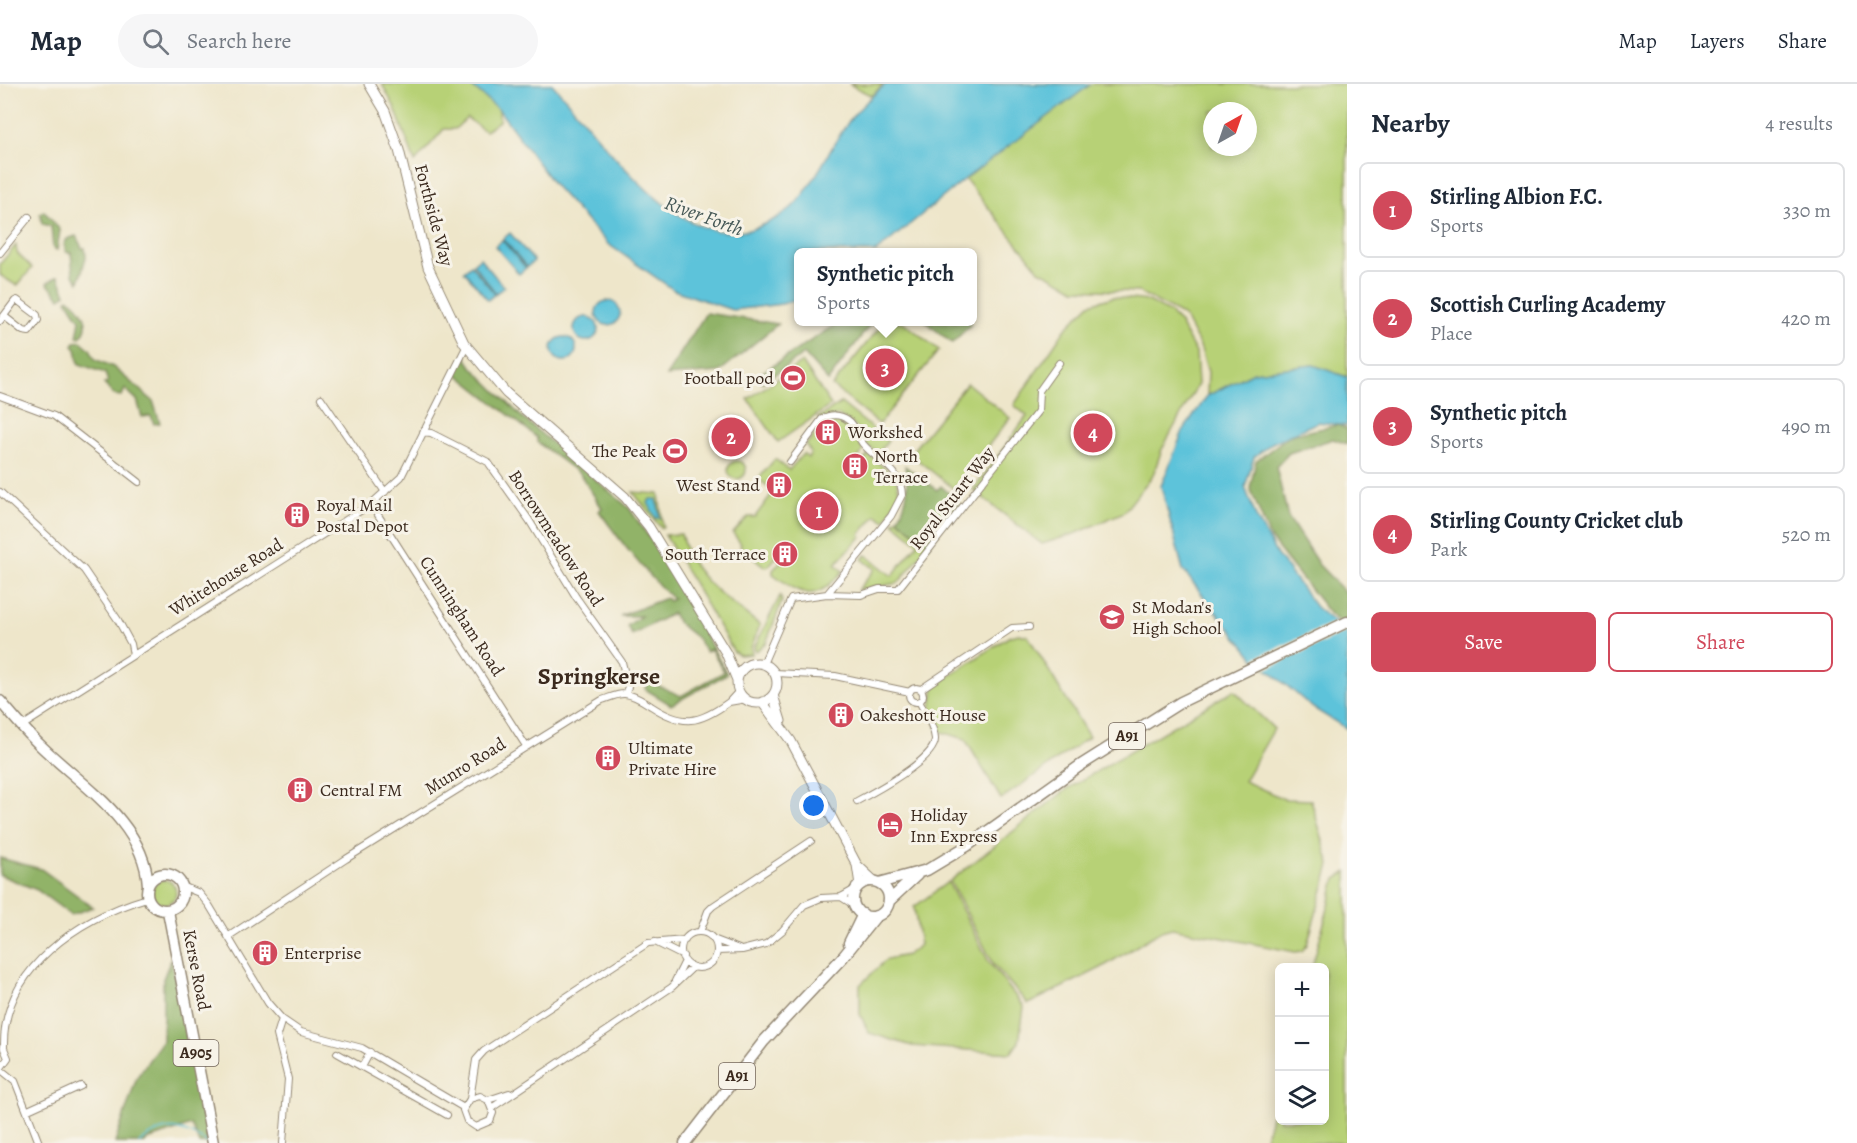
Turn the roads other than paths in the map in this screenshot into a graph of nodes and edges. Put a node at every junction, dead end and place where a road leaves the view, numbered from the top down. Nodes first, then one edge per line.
1 (369, 84) edge
2 (29, 217) dead end
3 (0, 253) edge
4 (2, 319) edge
5 (467, 345) junction
6 (1059, 363) dead end
7 (0, 396) edge
8 (321, 398) dead end
9 (423, 432) junction
10 (790, 462) dead end
11 (140, 482) dead end
12 (0, 492) edge
13 (385, 492) junction
14 (371, 504) junction
15 (827, 594) junction
16 (1347, 622) edge
17 (1029, 627) dead end
18 (726, 653) junction
19 (133, 655) junction
20 (748, 664) junction
21 (763, 664) junction
22 (775, 673) junction
23 (737, 680) junction
24 (921, 689) junction
25 (739, 691) junction
26 (910, 692) junction
27 (625, 694) junction
28 (773, 695) junction
29 (746, 699) junction
30 (0, 701) edge
31 (919, 701) junction
32 (729, 702) junction
33 (762, 702) junction
34 (22, 726) junction
35 (783, 726) junction
36 (526, 746) junction
37 (857, 801) dead end
38 (811, 841) dead end
39 (857, 865) junction
40 (147, 867) junction
41 (164, 874) junction
42 (917, 874) junction
43 (876, 882) junction
44 (148, 885) junction
45 (182, 886) junction
46 (858, 887) junction
47 (841, 897) junction
48 (147, 898) junction
49 (889, 901) junction
50 (168, 910) junction
51 (859, 910) junction
52 (876, 916) junction
53 (700, 932) junction
54 (229, 936) junction
55 (713, 939) junction
56 (685, 940) junction
57 (655, 942) junction
58 (742, 950) junction
59 (717, 951) junction
60 (843, 957) junction
61 (684, 959) junction
62 (693, 967) junction
63 (672, 987) junction
64 (282, 1019) junction
65 (2, 1045) edge
66 (370, 1052) junction
67 (337, 1053) dead end
68 (362, 1067) junction
69 (0, 1069) edge
70 (475, 1075) junction
71 (81, 1086) dead end
72 (515, 1091) junction
73 (480, 1096) junction
74 (470, 1099) junction
75 (488, 1100) junction
76 (493, 1107) junction
77 (464, 1108) junction
78 (28, 1110) junction
79 (447, 1115) dead end
80 (39, 1143) edge
81 (213, 1143) edge
82 (283, 1143) edge
83 (686, 1143) edge

1 - 5 street, Forthside Way
2 - 3 street
4 - 4 street
5 - 9 street, Whitehouse Road
5 - 18 street, Forthside Way
6 - 15 street, Royal Stuart Way
7 - 11 street
8 - 13 street
9 - 13 street, Whitehouse Road
9 - 27 street, Borrowmeadow Road
10 - 15 street
12 - 19 street
13 - 14 street, Whitehouse Road
14 - 19 street, Whitehouse Road
14 - 36 street, Cunningham Road
15 - 21 street, Royal Stuart Way
16 - 42 main road, A91
17 - 24 street
18 - 20 street
18 - 23 street, Forthside Way
19 - 34 street, Whitehouse Road
20 - 21 street
20 - 23 street
21 - 22 street
22 - 26 street
22 - 28 street
23 - 25 street
24 - 26 street
24 - 31 street
25 - 29 street
25 - 32 street
26 - 31 street
27 - 32 street
27 - 36 street, Munro Road
28 - 33 street
28 - 35 street
29 - 32 street
29 - 33 street
30 - 34 main road
31 - 37 street
33 - 35 street
34 - 40 main road
35 - 39 street
36 - 54 street, Munro Road
38 - 53 street
39 - 43 street
39 - 46 street
40 - 41 main road
40 - 44 main road
41 - 44 main road
41 - 45 main road
42 - 43 main road, A91
42 - 49 main road, A91
43 - 46 main road, A91
43 - 49 main road
44 - 48 main road
45 - 50 main road
45 - 54 street, Kerse Road
46 - 47 street
46 - 51 main road, A91
47 - 51 street
47 - 58 street
48 - 50 main road
48 - 65 street
49 - 52 main road, A91
50 - 81 main road, Kerse Road / A905
51 - 52 main road
51 - 60 main road, A91
52 - 60 main road, A91
53 - 55 street
53 - 56 street
54 - 64 street, Kerse Road
55 - 58 street
55 - 59 street
56 - 57 street
56 - 61 street
57 - 61 street
57 - 70 street
58 - 59 street
59 - 62 street
60 - 83 main road, A91
61 - 62 street
61 - 63 street
62 - 63 street
63 - 72 street
64 - 66 street
64 - 82 street
65 - 69 street
66 - 68 street
66 - 77 street
67 - 68 street
68 - 79 street
69 - 78 street
70 - 73 street
70 - 74 street
71 - 78 street
72 - 75 street
72 - 76 street
73 - 74 street
73 - 75 street
74 - 77 street
75 - 76 street
76 - 77 street
78 - 80 street

